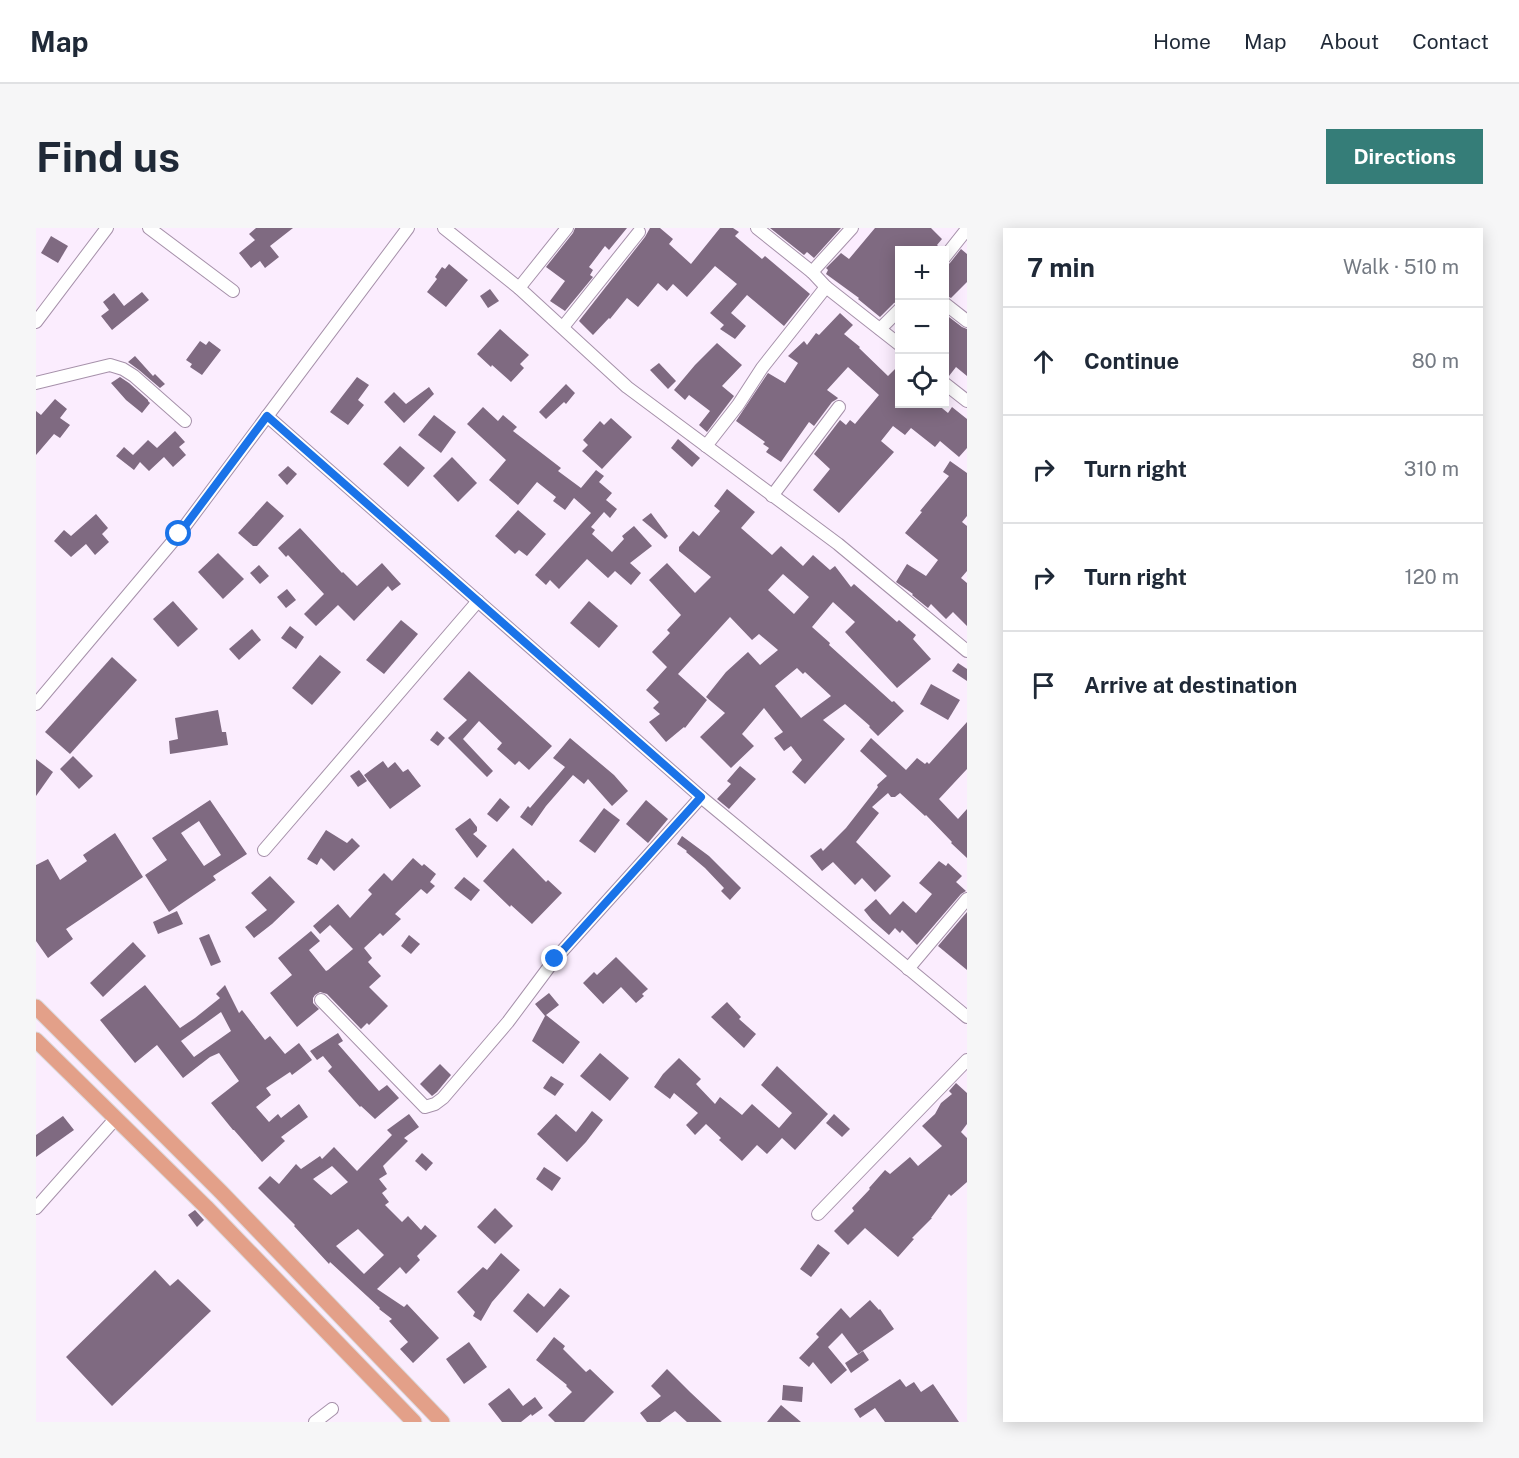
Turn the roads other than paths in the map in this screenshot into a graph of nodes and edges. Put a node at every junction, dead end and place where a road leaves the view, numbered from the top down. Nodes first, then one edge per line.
1 (107, 228) edge
2 (149, 228) edge
3 (408, 228) edge
4 (444, 228) edge
5 (567, 228) edge
6 (757, 228) edge
7 (852, 228) edge
8 (964, 231) edge
9 (639, 232) dead end
10 (949, 252) edge
11 (812, 272) junction
12 (826, 287) junction
13 (519, 288) junction
14 (233, 291) dead end
15 (949, 306) edge
16 (895, 314) edge
17 (967, 321) edge
18 (36, 322) edge
19 (563, 327) junction
20 (880, 329) junction
21 (895, 341) edge
22 (36, 383) edge
23 (949, 386) edge
24 (967, 401) edge
25 (839, 407) dead end
26 (267, 416) junction
27 (185, 421) dead end
28 (706, 446) junction
29 (772, 496) junction
30 (478, 601) junction
31 (966, 648) edge
32 (36, 704) edge
33 (701, 797) junction
34 (264, 850) dead end
35 (967, 899) edge
36 (908, 969) junction
37 (321, 1000) dead end
38 (36, 1007) edge
39 (967, 1017) edge
40 (36, 1040) edge
41 (967, 1060) edge
42 (116, 1118) junction
43 (36, 1208) edge
44 (818, 1214) dead end
45 (278, 1252) junction
46 (264, 1266) junction
47 (332, 1409) dead end
48 (315, 1422) edge
49 (414, 1422) edge
50 (442, 1422) edge

1 - 18 street
2 - 14 street
3 - 26 street
4 - 13 street
5 - 13 street
6 - 11 street
7 - 11 street
8 - 10 street
9 - 19 street
11 - 12 street
12 - 20 street
12 - 28 street
13 - 19 street
15 - 17 street
16 - 20 street
19 - 28 street
20 - 21 street
22 - 27 street
23 - 24 street
25 - 29 street
26 - 30 street
26 - 32 street
28 - 29 street
29 - 31 street
30 - 33 street
30 - 34 street
33 - 36 street
33 - 37 street
35 - 36 street
36 - 39 street
38 - 45 main road
40 - 42 main road
41 - 44 street
42 - 43 street
42 - 46 main road
45 - 46 main road
45 - 50 main road
46 - 49 main road
47 - 48 street

